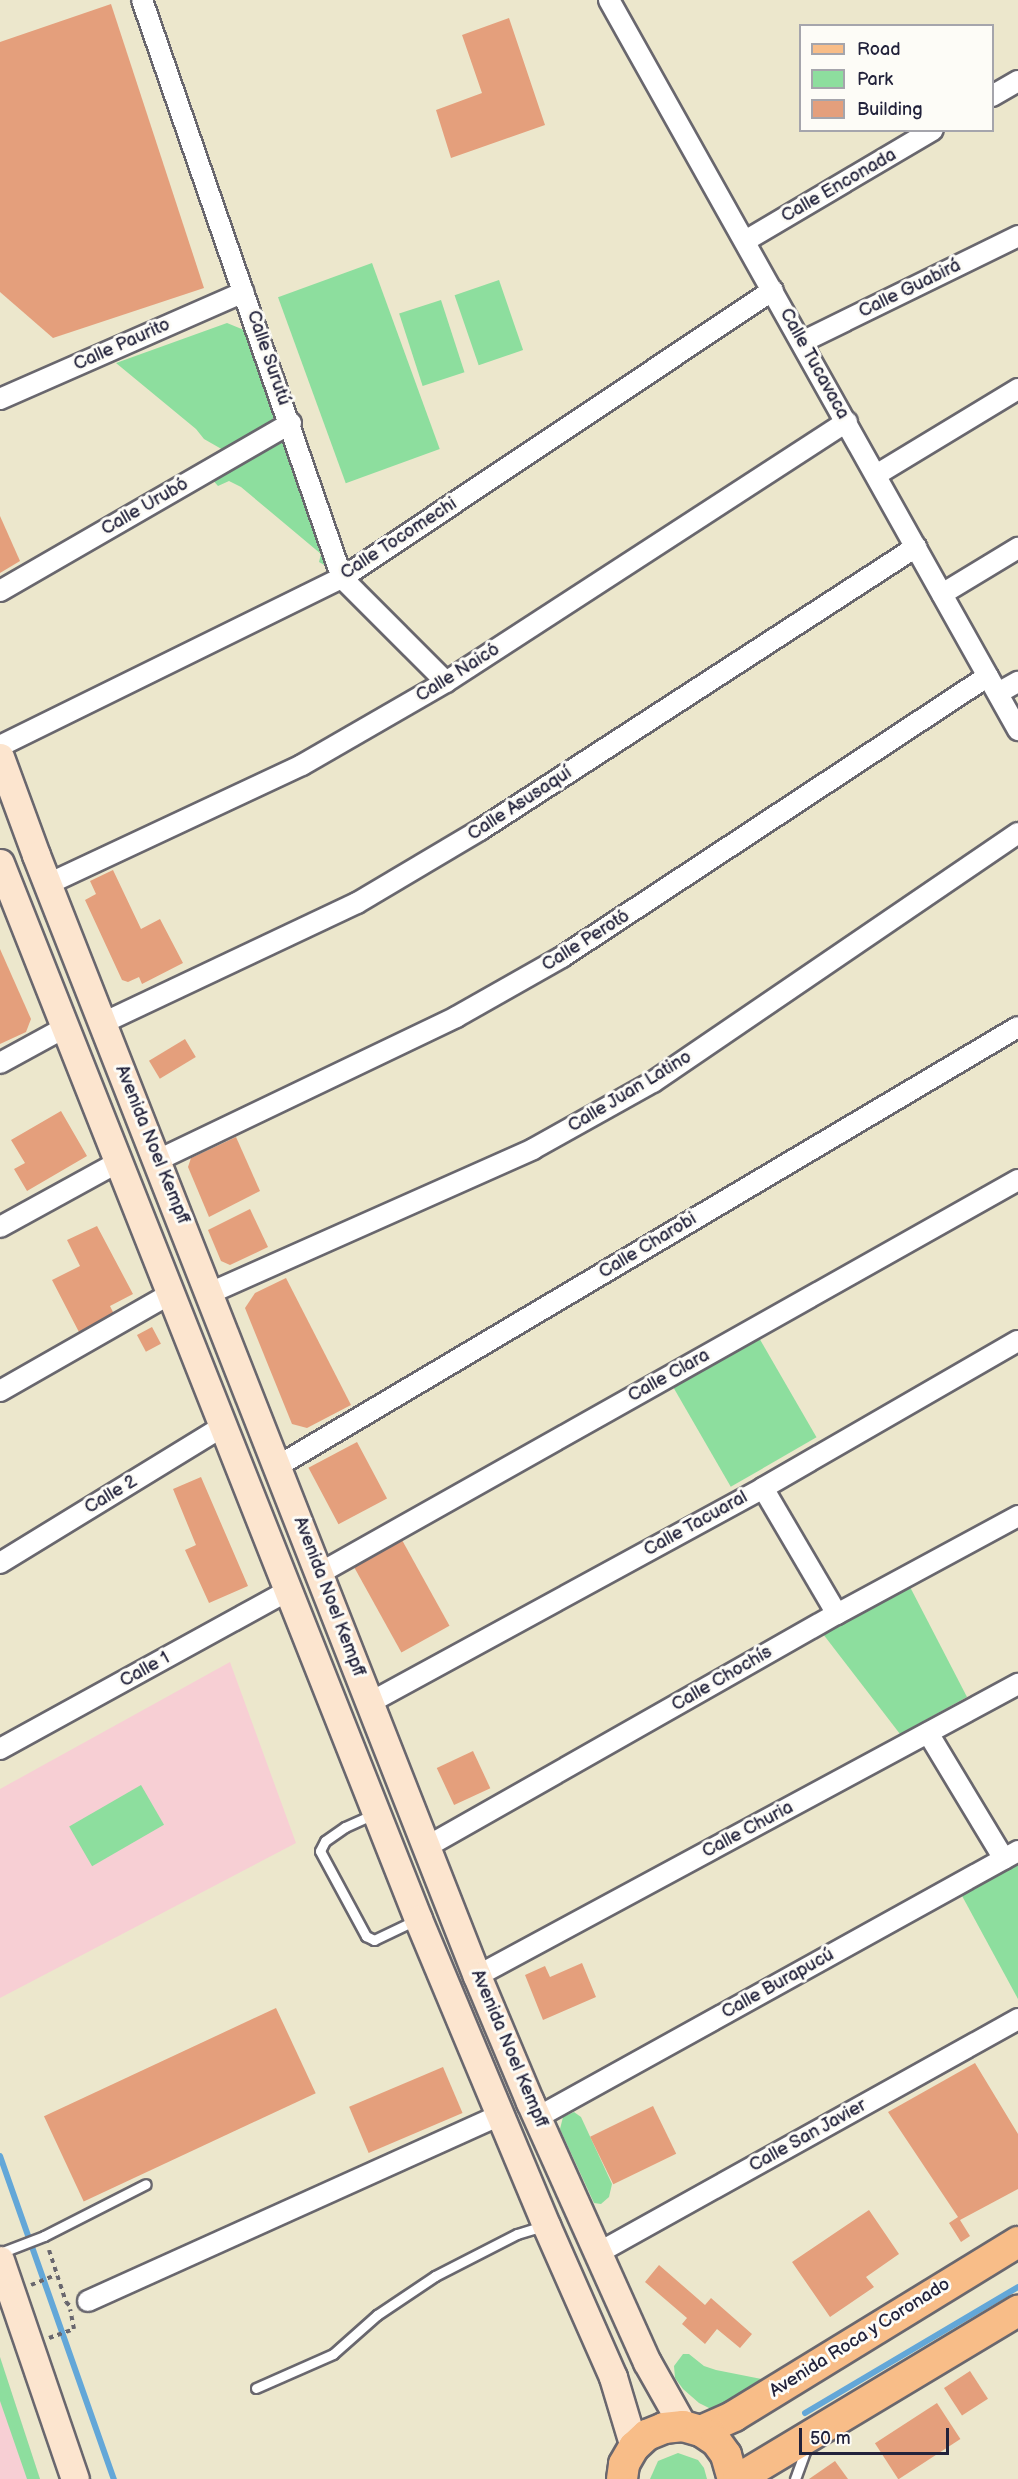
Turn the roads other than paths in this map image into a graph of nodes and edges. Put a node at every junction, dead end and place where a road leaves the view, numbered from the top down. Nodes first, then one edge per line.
1 (142, 0) edge
2 (609, 0) edge
3 (1017, 84) edge
4 (994, 96) edge
5 (930, 132) edge
6 (1018, 236) edge
7 (745, 241) junction
8 (773, 290) junction
9 (244, 292) junction
10 (802, 342) junction
11 (1018, 389) edge
12 (0, 399) edge
13 (847, 422) junction
14 (291, 423) junction
15 (876, 476) junction
16 (916, 547) junction
17 (1018, 548) edge
18 (342, 578) junction
19 (0, 591) edge
20 (942, 594) junction
21 (446, 682) junction
22 (1018, 682) edge
23 (993, 684) junction
24 (1018, 730) edge
25 (0, 747) edge
26 (0, 758) edge
27 (0, 807) edge
28 (1018, 834) edge
29 (36, 855) junction
30 (0, 863) edge
31 (48, 884) junction
32 (5, 892) edge
33 (103, 1023) junction
34 (1018, 1027) edge
35 (69, 1038) junction
36 (0, 1063) edge
37 (158, 1160) junction
38 (118, 1162) junction
39 (1018, 1180) edge
40 (0, 1227) edge
41 (166, 1287) junction
42 (210, 1293) junction
43 (1018, 1341) edge
44 (0, 1391) edge
45 (222, 1427) junction
46 (280, 1472) junction
47 (763, 1488) junction
48 (1018, 1516) edge
49 (0, 1563) edge
50 (320, 1572) junction
51 (289, 1590) junction
52 (837, 1614) junction
53 (1018, 1684) edge
54 (367, 1693) junction
55 (928, 1733) junction
56 (0, 1749) edge
57 (376, 1813) junction
58 (428, 1846) junction
59 (1011, 1855) edge
60 (418, 1919) junction
61 (477, 1976) junction
62 (1018, 2019) edge
63 (464, 2029) junction
64 (534, 2109) junction
65 (499, 2115) junction
66 (517, 2158) junction
67 (146, 2184) dead end
68 (546, 2225) junction
69 (1018, 2242) edge
70 (0, 2253) edge
71 (598, 2253) junction
72 (8, 2254) edge
73 (88, 2301) road end
74 (1018, 2311) edge
75 (256, 2388) dead end
76 (692, 2429) junction
77 (818, 2433) junction
78 (634, 2448) junction
79 (75, 2479) edge
80 (622, 2479) edge
81 (733, 2479) edge
82 (738, 2479) edge
83 (795, 2479) edge

1 - 9 street, Calle Surutú
2 - 7 street, Calle Tucavaca
3 - 4 street
5 - 7 street, Calle Enconada
6 - 10 street, Calle Guabirá
7 - 8 street, Calle Tucavaca
8 - 10 street, Calle Tucavaca
8 - 18 street, Calle Tocomechi
9 - 12 street, Calle Paurito
9 - 14 street, Calle Surutú
10 - 13 street, Calle Tucavaca
11 - 15 street
13 - 15 street, Calle Tucavaca
13 - 21 street, Calle Naicó
14 - 18 street, Calle Surutú
14 - 19 street, Calle Urubó
15 - 16 street, Calle Tucavaca
16 - 20 street, Calle Tucavaca
16 - 33 street, Calle Asusaquí
17 - 20 street
18 - 21 street, Calle Surutú
18 - 25 street, Calle Tocomechi
20 - 23 street, Calle Tucavaca
21 - 31 street, Calle Naicó
22 - 23 street, Calle Perotó
23 - 24 street, Calle Tucavaca
23 - 37 street, Calle Perotó
26 - 29 main road, Avenida Noel Kempff
27 - 29 main road
28 - 42 street, Calle Juan Latino
29 - 31 main road, Avenida Noel Kempff
30 - 32 main road, Avenida Noel Kempff
31 - 33 main road, Avenida Noel Kempff
32 - 35 main road, Avenida Noel Kempff
33 - 37 main road, Avenida Noel Kempff
34 - 46 street, Calle Charobi
35 - 36 street
35 - 37 main road
35 - 38 main road, Avenida Noel Kempff
37 - 41 main road
37 - 42 main road, Avenida Noel Kempff
38 - 40 street
38 - 41 main road, Avenida Noel Kempff
39 - 50 street, Calle Clara
41 - 44 street
41 - 45 main road, Avenida Noel Kempff
42 - 46 main road, Avenida Noel Kempff
43 - 47 street, Calle Tacuaral
45 - 49 street, Calle 2
45 - 51 main road, Avenida Noel Kempff
46 - 50 main road, Avenida Noel Kempff
46 - 51 main road
47 - 52 street
47 - 54 street, Calle Tacuaral
48 - 52 street, Calle Chochís
50 - 54 main road, Avenida Noel Kempff
51 - 54 main road
51 - 56 street, Calle 1
51 - 57 main road, Avenida Noel Kempff
52 - 58 street, Calle Chochís
53 - 55 street, Calle Churia
54 - 58 main road, Avenida Noel Kempff
55 - 59 street
55 - 61 street, Calle Churia
57 - 60 main road, Avenida Noel Kempff
57 - 60 lane
58 - 61 main road, Avenida Noel Kempff
59 - 64 street, Calle Burapucú
60 - 61 main road
60 - 63 main road, Avenida Noel Kempff
61 - 64 main road, Avenida Noel Kempff
62 - 71 street, Calle San Javier
63 - 64 main road
63 - 65 main road, Avenida Noel Kempff
64 - 71 main road, Avenida Noel Kempff
65 - 66 main road, Avenida Noel Kempff
65 - 73 street
66 - 68 main road, Avenida Noel Kempff
66 - 71 main road
67 - 72 lane
68 - 75 lane
68 - 78 main road, Avenida Noel Kempff
69 - 76 main road, Avenida Roca y Coronado
70 - 72 lane
71 - 76 main road, Avenida Noel Kempff
72 - 79 main road
74 - 77 main road
76 - 78 main road, Avenida Roca y Coronado
76 - 81 main road
77 - 82 main road
77 - 83 lane
78 - 80 main road

